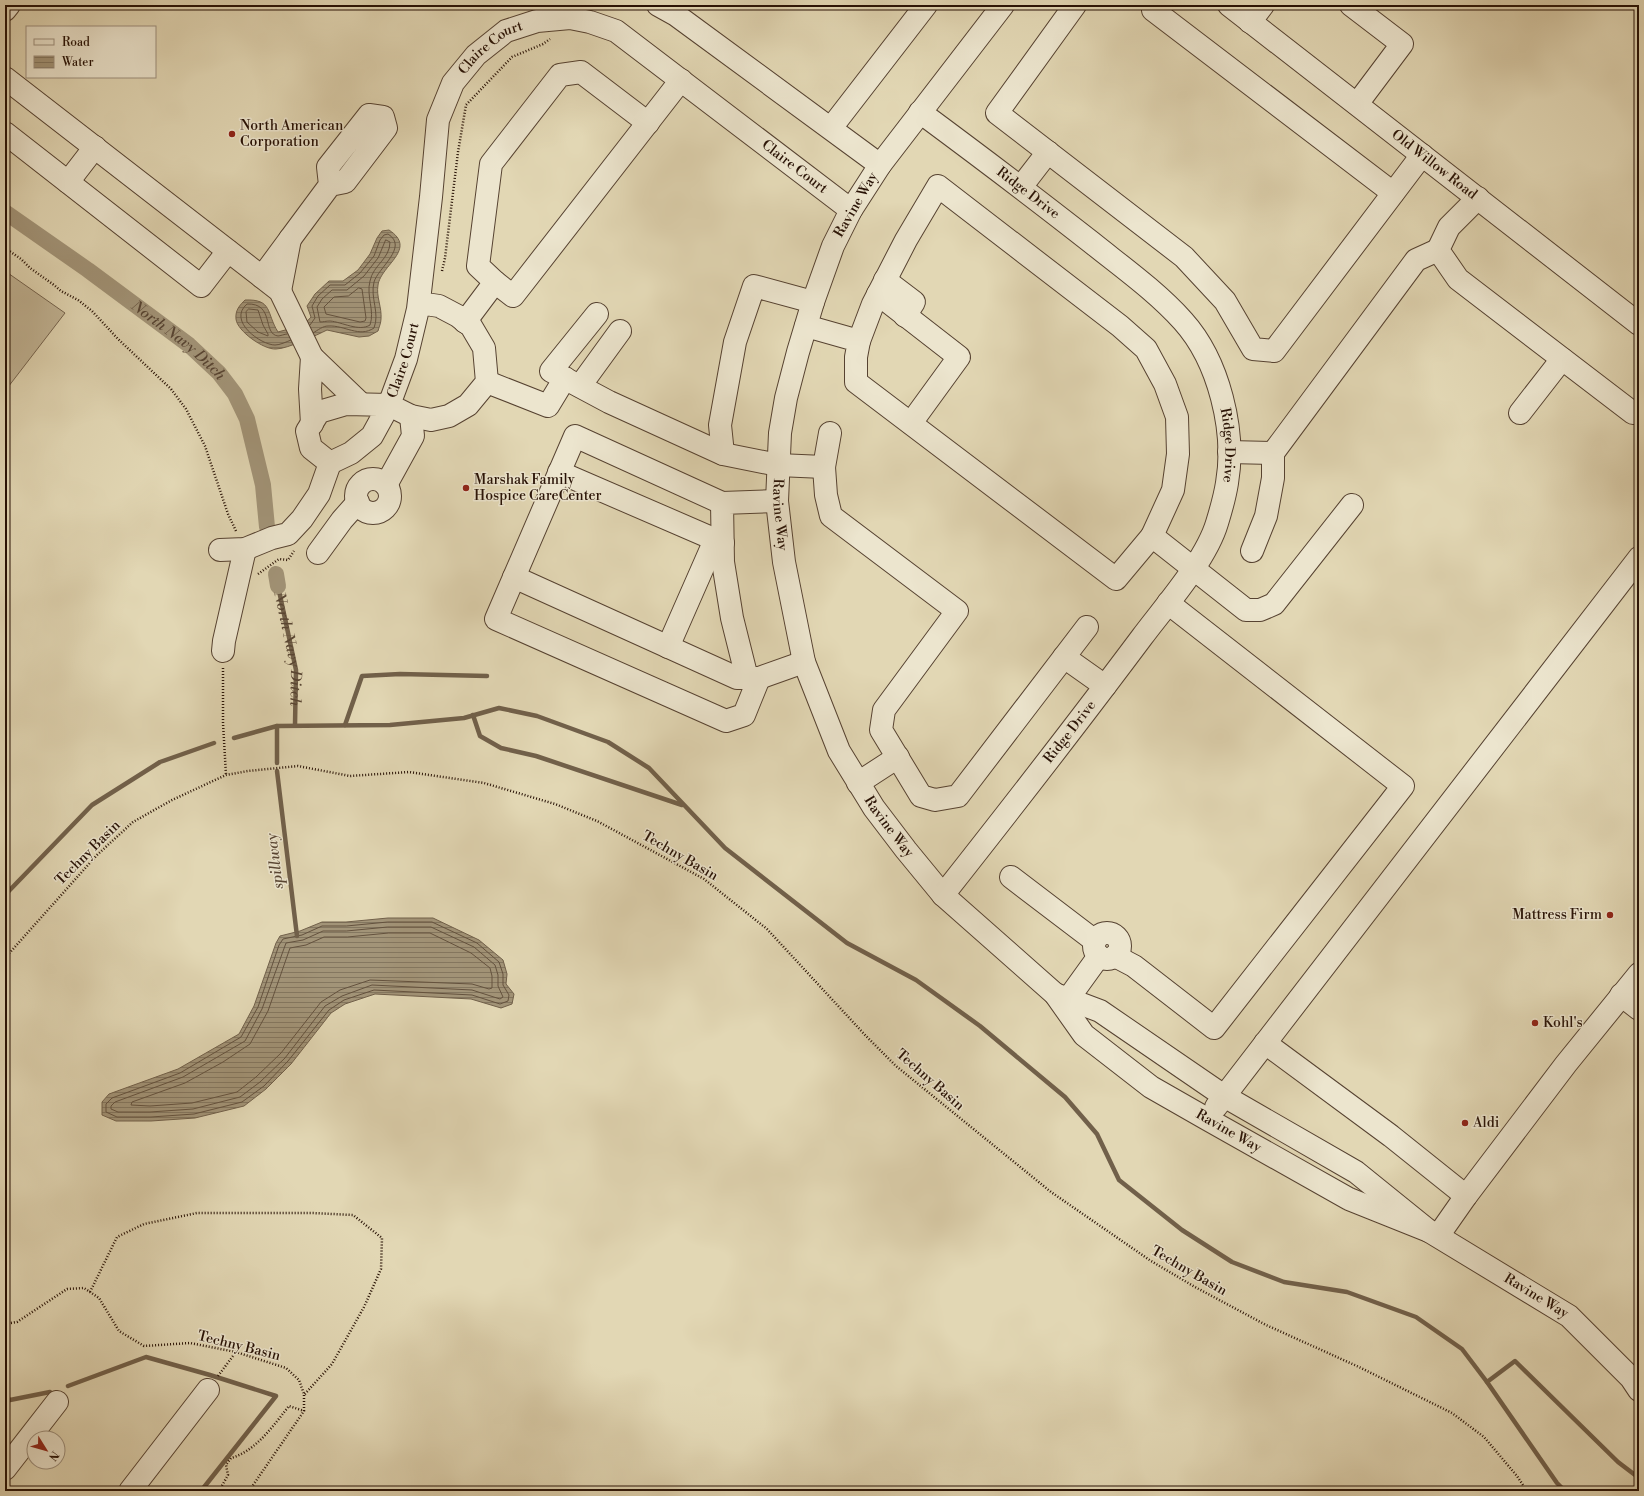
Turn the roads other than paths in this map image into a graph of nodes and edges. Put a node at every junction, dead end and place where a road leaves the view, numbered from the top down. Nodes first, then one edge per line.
1 (9, 5) edge
2 (658, 5) edge
3 (926, 5) edge
4 (1003, 5) edge
5 (1075, 5) edge
6 (1229, 5) edge
7 (1351, 5) edge
8 (1152, 7) edge
9 (5, 10) edge
10 (592, 13) edge
11 (1257, 13) edge
12 (5, 78) edge
13 (681, 80) junction
14 (1357, 104) junction
15 (920, 112) junction
16 (648, 123) junction
17 (831, 128) junction
18 (5, 133) edge
19 (94, 147) junction
20 (1048, 152) junction
21 (1422, 155) junction
22 (880, 165) junction
23 (68, 182) junction
24 (330, 185) dead end
25 (1021, 187) junction
26 (1393, 193) junction
27 (1478, 198) junction
28 (851, 210) junction
29 (290, 239) junction
30 (1438, 250) junction
31 (228, 251) junction
32 (262, 277) junction
33 (494, 282) junction
34 (881, 287) junction
35 (280, 291) junction
36 (813, 302) junction
37 (418, 303) junction
38 (597, 314) dead end
39 (465, 322) junction
40 (1639, 324) edge
41 (806, 326) junction
42 (620, 331) dead end
43 (859, 341) junction
44 (312, 356) junction
45 (1562, 359) junction
46 (487, 382) junction
47 (573, 382) junction
48 (361, 404) junction
49 (389, 405) junction
50 (1520, 413) dead end
51 (1639, 413) edge
52 (411, 416) junction
53 (312, 424) junction
54 (911, 424) junction
55 (830, 433) dead end
56 (1229, 452) junction
57 (351, 453) junction
58 (1273, 453) junction
59 (723, 454) junction
60 (330, 463) junction
61 (778, 465) junction
62 (824, 467) junction
63 (559, 472) junction
64 (364, 482) junction
65 (386, 485) junction
66 (777, 501) junction
67 (358, 502) junction
68 (722, 504) junction
69 (1352, 505) dead end
70 (1152, 536) junction
71 (719, 541) junction
72 (245, 549) junction
73 (220, 550) dead end
74 (1252, 551) dead end
75 (318, 553) dead end
76 (1639, 558) edge
77 (1192, 569) junction
78 (514, 577) junction
79 (1168, 603) junction
80 (1087, 628) dead end
81 (668, 647) junction
82 (223, 651) road end
83 (1064, 657) junction
84 (804, 662) junction
85 (753, 678) junction
86 (1105, 686) junction
87 (898, 757) junction
88 (858, 783) junction
89 (1011, 877) dead end
90 (943, 896) junction
91 (1103, 951) junction
92 (1639, 974) edge
93 (1621, 995) junction
94 (1061, 996) junction
95 (1639, 1009) edge
96 (1265, 1043) junction
97 (1224, 1096) junction
98 (1207, 1119) junction
99 (1466, 1196) junction
100 (1433, 1234) junction
101 (1636, 1383) edge
102 (208, 1390) road end
103 (57, 1402) dead end
104 (5, 1469) edge
105 (130, 1491) edge

1 - 9 street
2 - 17 street
3 - 17 street
4 - 15 street, Ravine Way
5 - 20 street
6 - 11 street, Old Willow Road
7 - 14 street
8 - 26 street
10 - 13 street, Claire Court
10 - 37 street, Claire Court
11 - 14 street, Old Willow Road
12 - 19 street
13 - 16 street
13 - 28 street, Claire Court
14 - 21 street, Old Willow Road
15 - 22 street, Ravine Way
15 - 25 street, Ridge Drive
16 - 33 street
16 - 33 street
17 - 22 street
18 - 23 street
19 - 23 street
19 - 31 street
20 - 25 street
20 - 26 street
21 - 26 street
21 - 27 street, Old Willow Road
22 - 28 street, Ravine Way
23 - 31 street
24 - 29 street
25 - 56 street, Ridge Drive
27 - 30 street
27 - 40 street, Old Willow Road
28 - 36 street, Ravine Way
29 - 32 street
29 - 35 street
30 - 45 street
30 - 58 street
31 - 32 street
32 - 35 street
33 - 39 street
34 - 43 street
34 - 54 street
34 - 70 street
35 - 44 street
36 - 41 street, Ravine Way
36 - 59 street
37 - 39 street
37 - 49 street, Claire Court
38 - 47 street
39 - 46 street
41 - 43 street
41 - 61 street, Ravine Way
42 - 47 street
43 - 54 street
44 - 48 street
44 - 53 street
45 - 50 street
45 - 51 street
46 - 47 street
46 - 52 street
47 - 59 street
48 - 49 street, Claire Court
48 - 53 street, Claire Court
49 - 52 street
49 - 57 street, Claire Court
52 - 65 street
53 - 60 street
54 - 70 street
55 - 62 street
56 - 58 street
56 - 77 street, Ridge Drive
57 - 60 street, Claire Court
57 - 64 street
58 - 74 street
59 - 61 street
60 - 72 street
61 - 62 street
61 - 66 street, Ravine Way
62 - 87 street
63 - 68 street
63 - 71 street
63 - 78 street
64 - 65 street
64 - 67 street
65 - 67 street
66 - 68 street
66 - 84 street, Ravine Way
67 - 75 street
68 - 71 street
69 - 77 street
70 - 77 street
71 - 81 street
71 - 85 street
72 - 73 street
72 - 82 street
76 - 96 street
77 - 79 street, Ridge Drive
78 - 81 street
78 - 85 street
79 - 86 street, Ridge Drive
79 - 91 street
80 - 83 street
81 - 85 street
83 - 86 street
83 - 87 street
84 - 85 street
84 - 88 street, Ravine Way
86 - 90 street, Ridge Drive
87 - 88 street
88 - 90 street, Ravine Way
89 - 91 street
90 - 94 street, Ravine Way
91 - 94 street
92 - 93 street
93 - 95 street
93 - 99 street
94 - 97 street, Ravine Way
94 - 98 street, Ravine Way
96 - 97 street
96 - 99 street
97 - 98 street
97 - 100 street, Ravine Way
98 - 100 street, Ravine Way
99 - 100 street
100 - 101 street, Ravine Way
102 - 105 street
103 - 104 street

